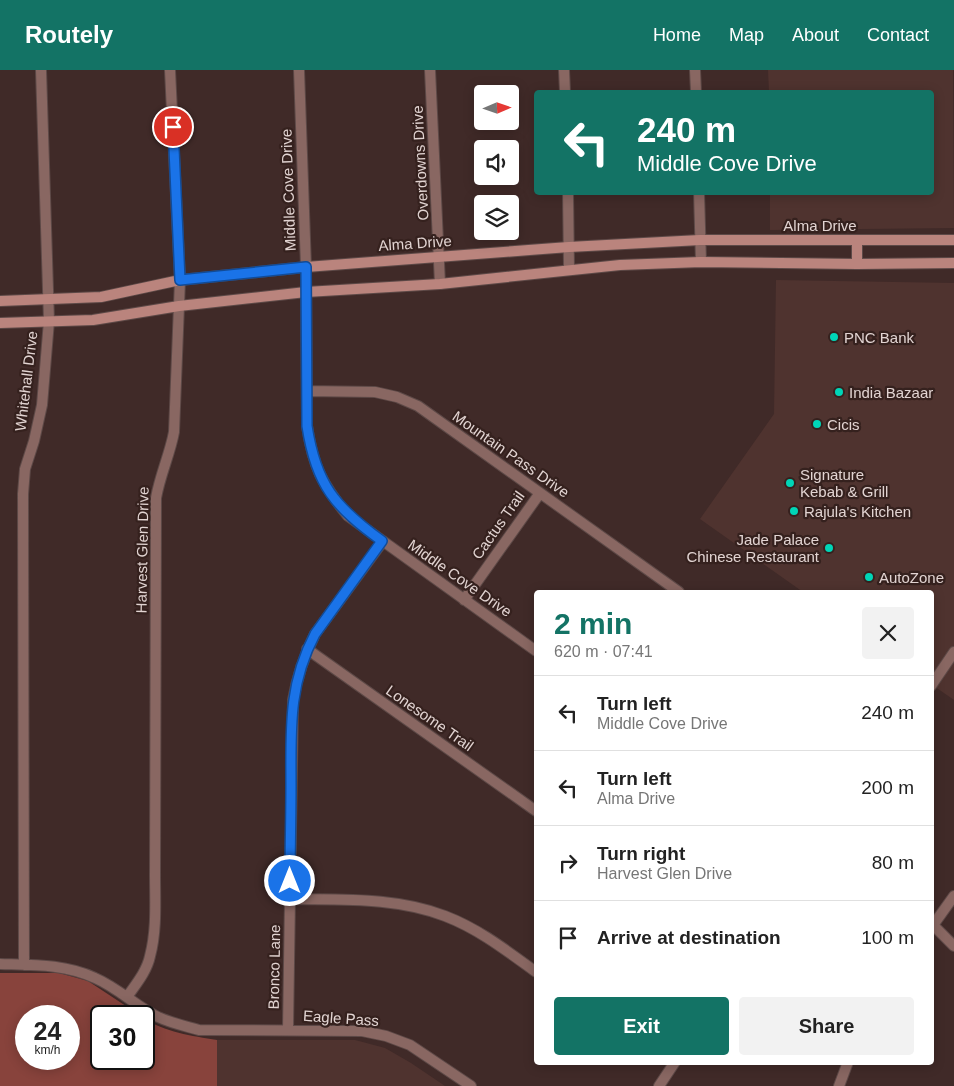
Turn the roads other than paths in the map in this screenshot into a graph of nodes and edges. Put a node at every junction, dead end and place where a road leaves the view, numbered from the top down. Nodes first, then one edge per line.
1 (41, 70) edge
2 (170, 70) edge
3 (299, 70) edge
4 (430, 70) edge
5 (564, 70) edge
6 (695, 70) edge
7 (565, 90) edge
8 (696, 90) edge
9 (568, 195) edge
10 (699, 195) edge
11 (700, 240) junction
12 (857, 240) junction
13 (954, 240) edge
14 (569, 247) junction
15 (439, 256) junction
16 (701, 262) junction
17 (954, 263) edge
18 (857, 264) junction
19 (306, 267) junction
20 (569, 270) junction
21 (180, 280) junction
22 (440, 284) junction
23 (306, 292) junction
24 (49, 300) junction
25 (0, 301) edge
26 (179, 306) junction
27 (49, 321) junction
28 (0, 324) edge
29 (307, 391) junction
30 (540, 493) junction
31 (382, 541) junction
32 (675, 590) edge
33 (464, 600) junction
34 (307, 649) junction
35 (534, 650) edge
36 (954, 652) edge
37 (934, 682) edge
38 (534, 810) edge
39 (954, 896) edge
40 (290, 899) junction
41 (934, 922) edge
42 (934, 927) edge
43 (954, 946) edge
44 (0, 964) edge
45 (24, 965) junction
46 (534, 971) edge
47 (127, 997) junction
48 (288, 1030) junction
49 (670, 1065) edge
50 (847, 1065) edge
51 (472, 1086) edge
52 (658, 1086) edge
53 (839, 1086) edge

1 - 24 street, Whitehall Drive
2 - 21 street, Harvest Glen Drive
3 - 19 street, Middle Cove Drive
4 - 15 street, Overdowns Drive
5 - 7 street
6 - 8 street
9 - 14 street
10 - 11 street
11 - 12 main road, Alma Drive
11 - 14 main road, Alma Drive
11 - 16 street
12 - 13 main road, Alma Drive
12 - 18 main road
14 - 15 main road, Alma Drive
14 - 20 street
15 - 19 main road, Alma Drive
15 - 22 street, Overdowns Drive
16 - 18 main road
16 - 20 main road
17 - 18 main road
19 - 21 main road, Alma Drive
19 - 23 street, Middle Cove Drive
20 - 22 main road
21 - 24 main road, Alma Drive
21 - 26 street, Harvest Glen Drive
22 - 23 main road
23 - 26 main road
23 - 29 street, Middle Cove Drive
24 - 25 main road, Alma Drive
24 - 27 street, Whitehall Drive
26 - 27 main road
26 - 47 street, Harvest Glen Drive
27 - 28 main road
27 - 45 street, Whitehall Drive
29 - 30 street, Mountain Pass Drive
29 - 31 street, Middle Cove Drive
30 - 32 street, Mountain Pass Drive
30 - 33 street, Cactus Trail
31 - 33 street, Middle Cove Drive
31 - 34 street, Bronco Lane
33 - 35 street, Middle Cove Drive
34 - 38 street, Lonesome Trail
34 - 40 street, Bronco Lane
36 - 37 street
39 - 41 street
40 - 46 street
40 - 48 street, Bronco Lane
42 - 43 street
44 - 45 street, Eagle Pass
45 - 47 street, Eagle Pass
47 - 48 street, Eagle Pass
48 - 51 street, Eagle Pass
49 - 52 street
50 - 53 street

